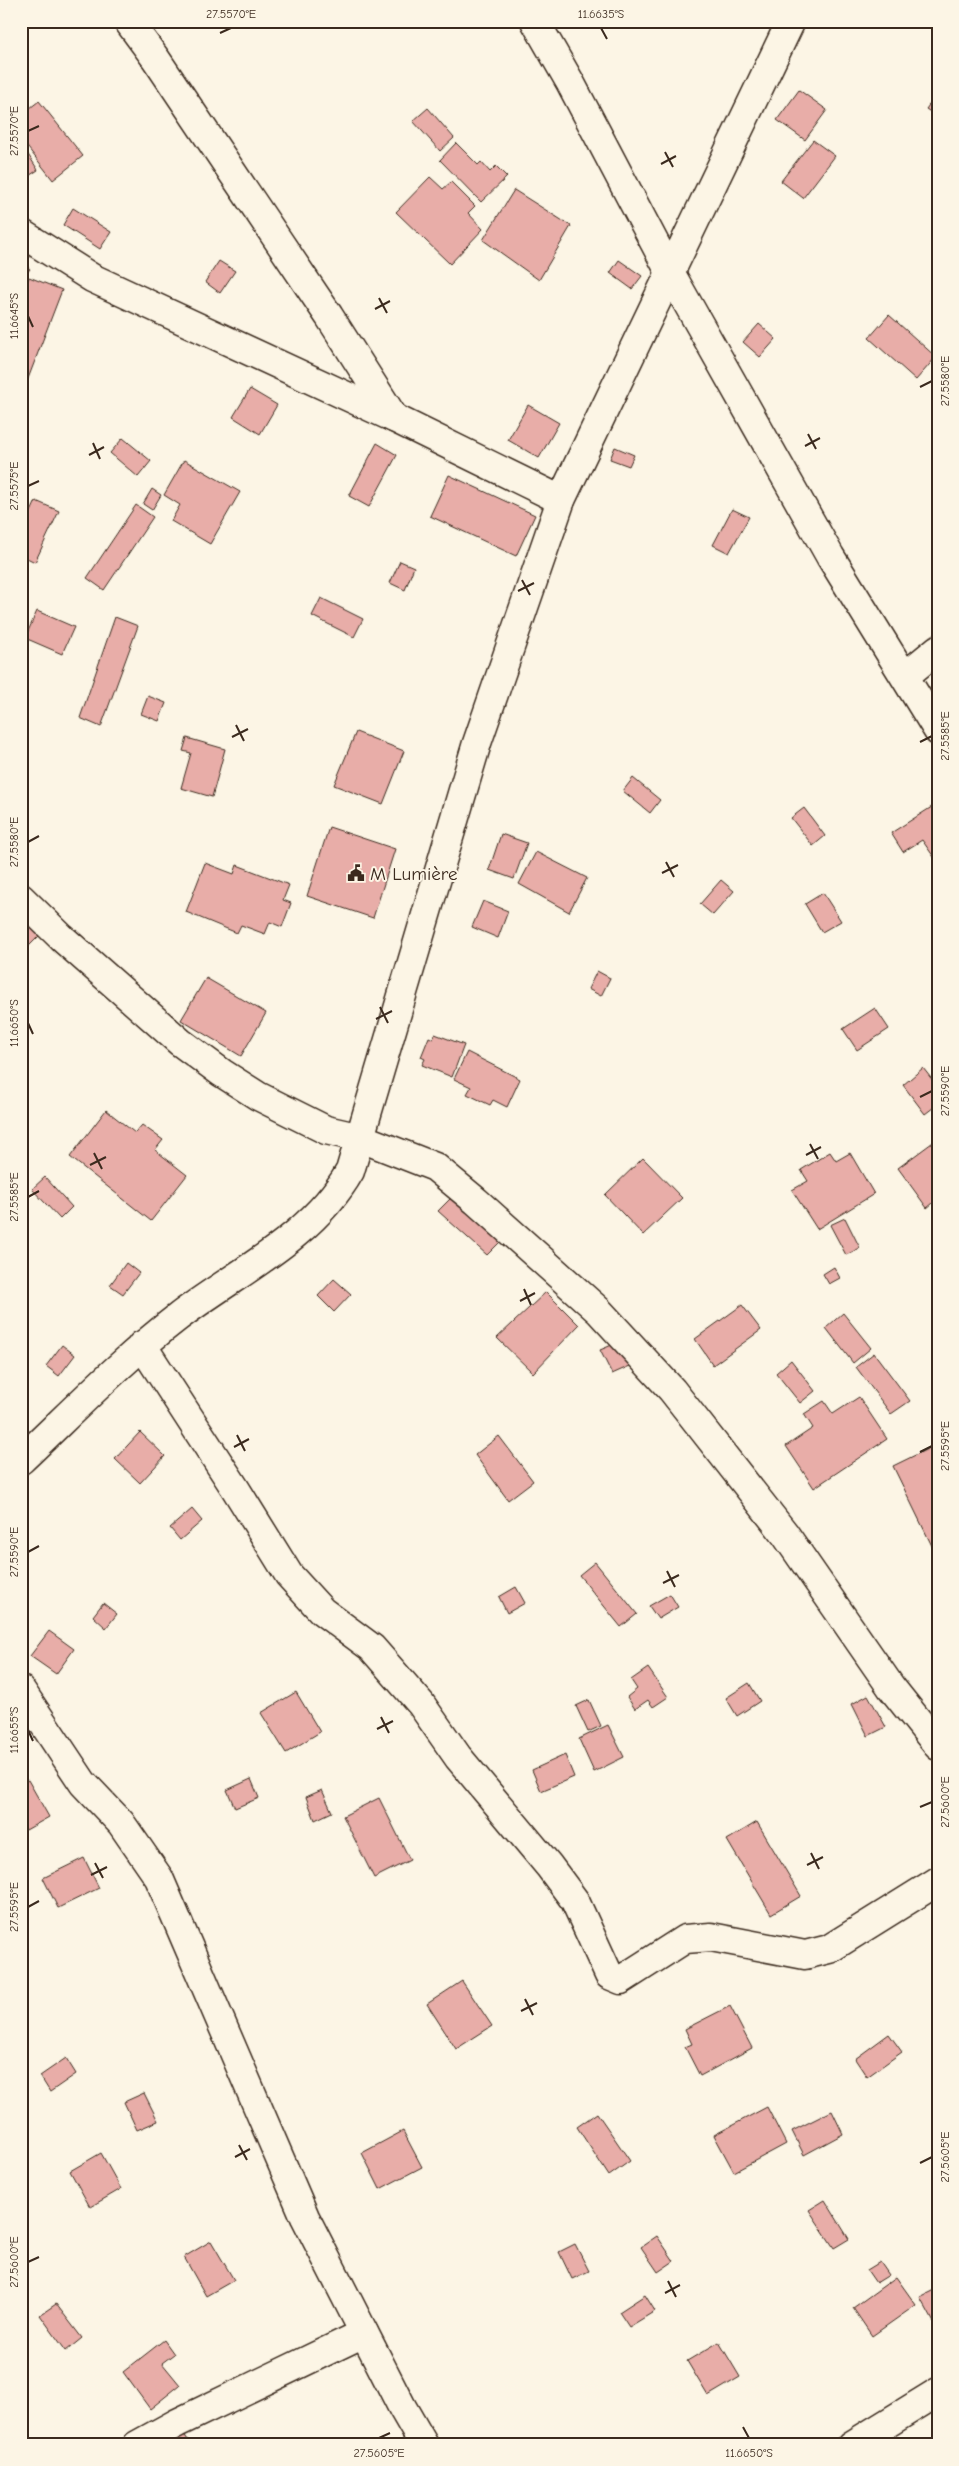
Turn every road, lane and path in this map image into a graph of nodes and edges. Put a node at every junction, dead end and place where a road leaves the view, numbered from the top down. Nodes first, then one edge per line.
1 (128, 21) edge
2 (535, 21) edge
3 (792, 21) edge
4 (21, 234) edge
5 (671, 274) junction
6 (394, 418) junction
7 (561, 500) junction
8 (938, 649) edge
9 (905, 676) junction
10 (938, 731) edge
11 (21, 898) edge
12 (361, 1138) junction
13 (142, 1345) junction
14 (21, 1460) edge
15 (21, 1690) edge
16 (938, 1746) edge
17 (938, 1881) edge
18 (364, 2333) junction
19 (938, 2392) edge
20 (137, 2445) edge
21 (424, 2445) edge
22 (852, 2445) edge

1 - 6 street
2 - 5 street
3 - 5 street
4 - 6 street
5 - 7 street
5 - 9 street
6 - 7 street
7 - 12 street
8 - 9 street
9 - 10 street
11 - 12 street
12 - 13 street
12 - 16 street
13 - 14 street
13 - 17 street
15 - 18 street
18 - 20 street
18 - 21 street
19 - 22 street

